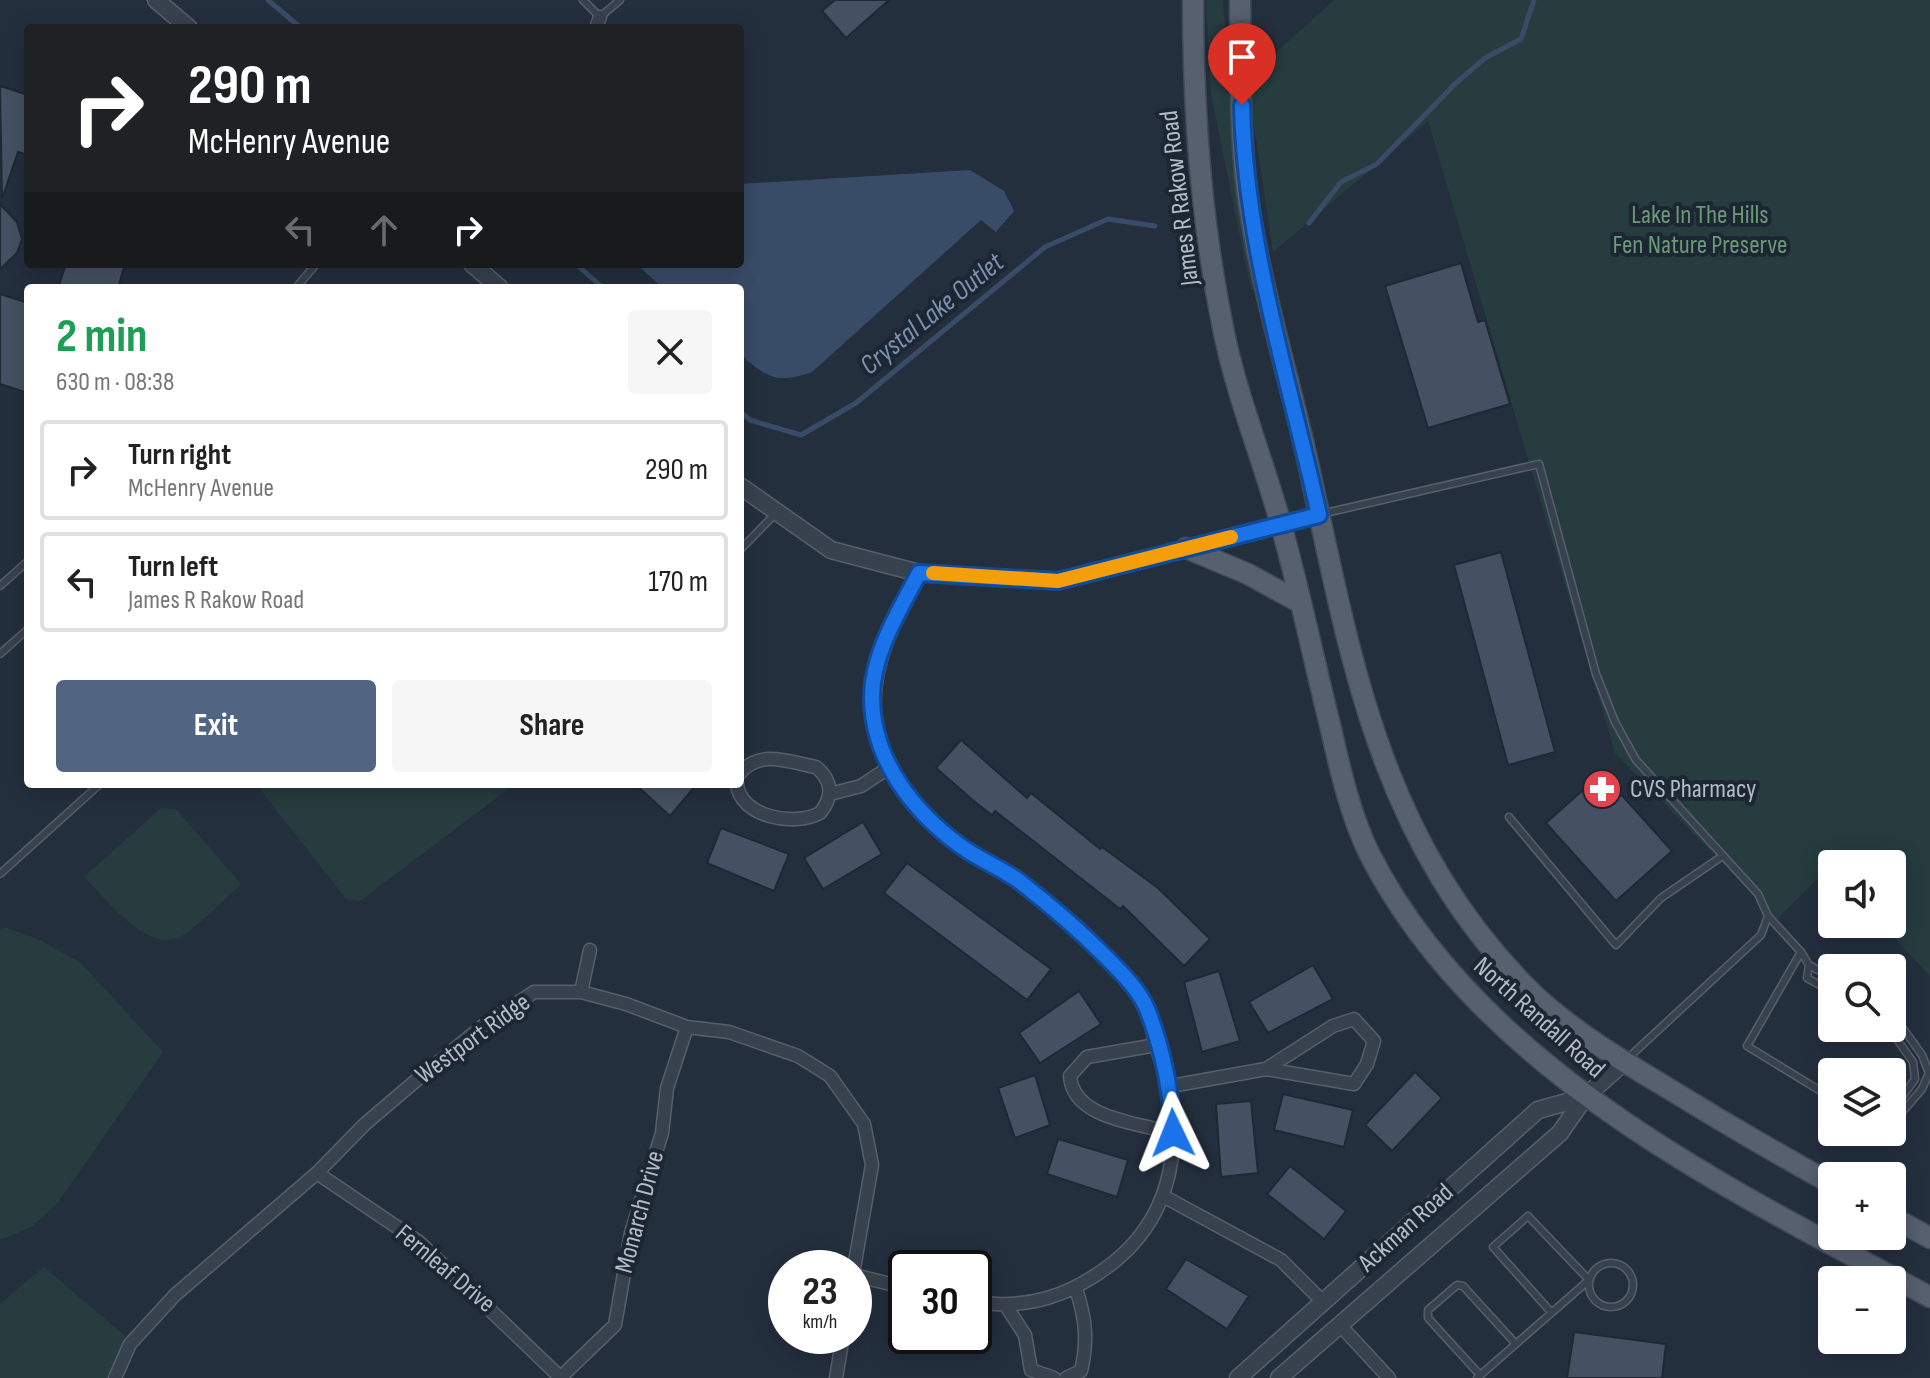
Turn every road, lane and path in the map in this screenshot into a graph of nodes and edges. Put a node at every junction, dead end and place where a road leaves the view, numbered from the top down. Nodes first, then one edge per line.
1 (156, 0) edge
2 (583, 0) edge
3 (620, 0) edge
4 (1193, 0) edge
5 (1240, 0) edge
6 (598, 22) edge
7 (184, 24) edge
8 (313, 268) edge
9 (477, 268) edge
10 (299, 284) edge
11 (495, 284) edge
12 (744, 489) edge
13 (776, 513) junction
14 (1319, 515) junction
15 (1281, 524) junction
16 (744, 546) edge
17 (1186, 548) junction
18 (24, 565) edge
19 (919, 573) junction
20 (0, 586) edge
21 (1301, 603) junction
22 (24, 633) edge
23 (0, 654) edge
24 (888, 768) junction
25 (744, 770) edge
26 (96, 788) edge
27 (738, 788) edge
28 (830, 794) junction
29 (1509, 817) dead end
30 (1721, 857) junction
31 (0, 874) edge
32 (1768, 916) junction
33 (590, 950) dead end
34 (1801, 952) junction
35 (1809, 965) junction
36 (1818, 970) edge
37 (1818, 984) edge
38 (581, 992) junction
39 (687, 1027) junction
40 (1906, 1033) edge
41 (1899, 1042) edge
42 (1156, 1045) junction
43 (1624, 1062) junction
44 (1266, 1069) junction
45 (1171, 1086) junction
46 (1818, 1089) edge
47 (1906, 1092) edge
48 (1585, 1097) junction
49 (1906, 1108) edge
50 (1173, 1133) junction
51 (317, 1173) junction
52 (1818, 1176) edge
53 (1163, 1196) junction
54 (1906, 1225) edge
55 (1930, 1238) edge
56 (857, 1250) edge
57 (1589, 1280) junction
58 (1076, 1289) junction
59 (1930, 1297) edge
60 (1323, 1302) junction
61 (992, 1304) edge
62 (1006, 1306) junction
63 (1550, 1311) junction
64 (1339, 1324) junction
65 (1515, 1343) junction
66 (840, 1354) edge
67 (1478, 1376) edge
68 (561, 1377) edge
69 (115, 1378) edge
70 (836, 1378) edge
71 (1054, 1378) edge
72 (1066, 1378) edge
73 (1238, 1378) edge
74 (1279, 1378) edge
75 (1389, 1378) edge

1 - 7 street
2 - 6 lane
3 - 6 lane
4 - 15 main road, James R Rakow Road
5 - 14 main road
8 - 10 lane
9 - 11 street
12 - 13 street
13 - 16 lane
13 - 19 street
14 - 15 street
14 - 30 lane
14 - 43 main road, North Randall Road
15 - 17 street
15 - 21 main road, North Randall Road
17 - 19 street
17 - 21 main road
18 - 20 lane
19 - 24 street
21 - 48 main road, North Randall Road
22 - 23 lane
24 - 28 street
24 - 42 street
25 - 28 street
26 - 31 lane
27 - 28 street
29 - 30 lane
30 - 32 lane
32 - 34 lane
32 - 43 lane
33 - 38 street
34 - 35 lane
34 - 46 lane
35 - 36 lane
35 - 37 lane
38 - 39 street, Westport Ridge
38 - 51 street, Westport Ridge
39 - 56 street, Westport Ridge
39 - 68 street, Monarch Drive
40 - 49 lane
41 - 47 lane
42 - 45 street
42 - 50 street
43 - 48 street, Ackman Road
43 - 52 main road, North Randall Road
44 - 44 street
44 - 45 street
45 - 50 street
48 - 59 main road, North Randall Road
48 - 60 street, Ackman Road
48 - 64 street, Ackman Road
50 - 53 street
51 - 68 street, Fernleaf Drive
51 - 69 street, Westport Ridge
53 - 58 street
53 - 60 street
54 - 55 main road
57 - 57 lane
57 - 63 lane
57 - 63 lane
58 - 62 street
58 - 72 street
60 - 73 street, Ackman Road
61 - 62 street
62 - 71 street
63 - 65 lane
64 - 74 street, Ackman Road
64 - 75 street
65 - 67 lane
65 - 67 lane
66 - 70 street

